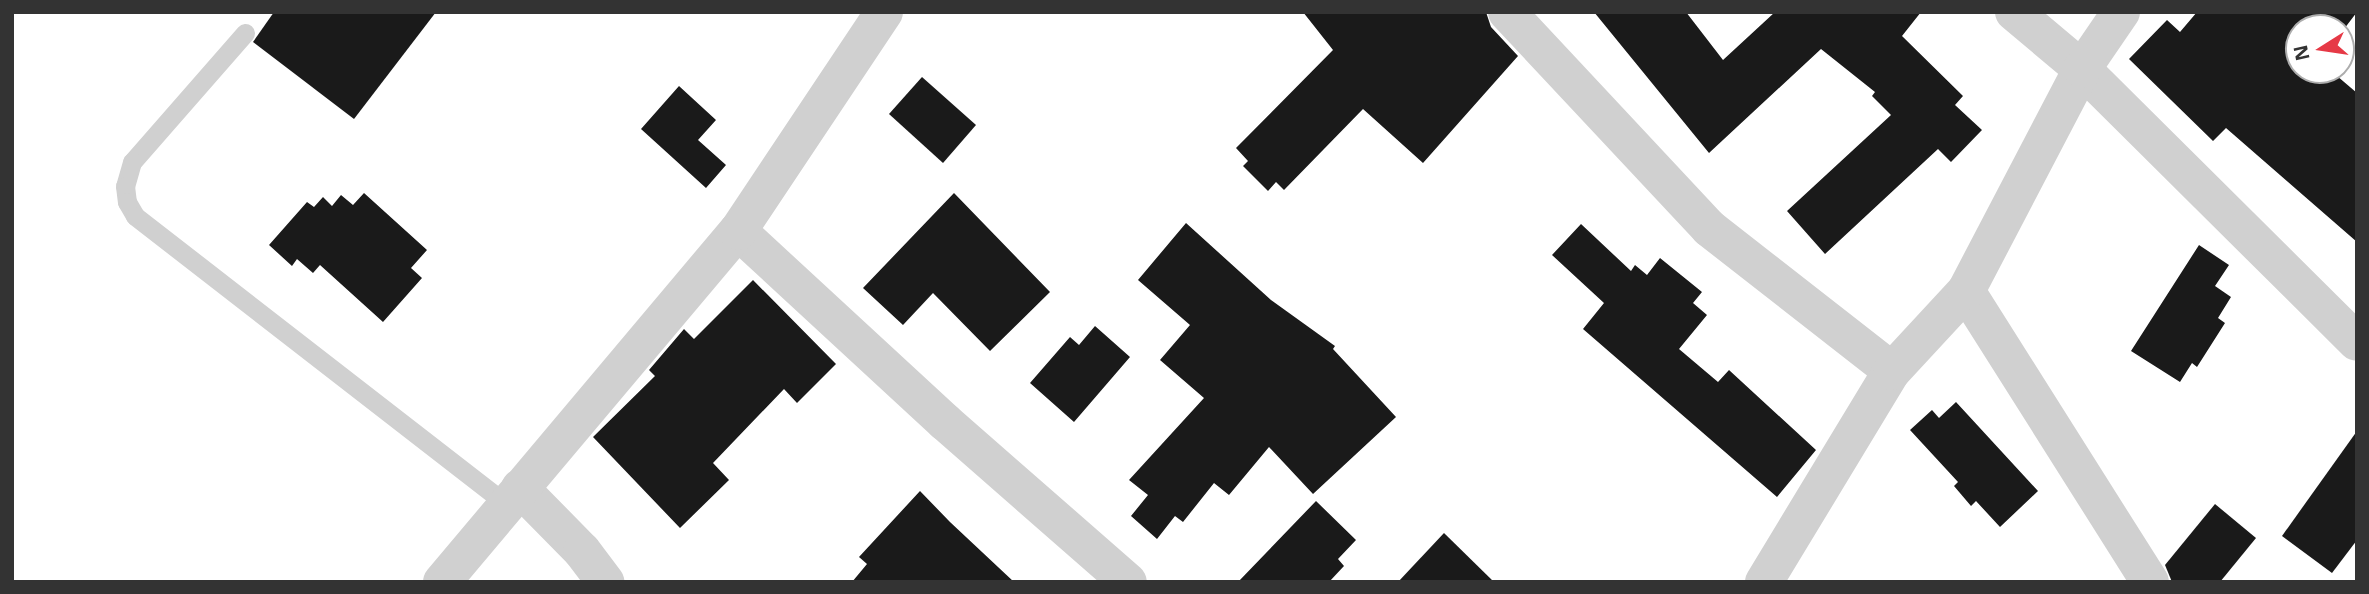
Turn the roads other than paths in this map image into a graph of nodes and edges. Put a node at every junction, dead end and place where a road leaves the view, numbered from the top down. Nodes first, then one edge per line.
1 (884, 12) edge
2 (1507, 12) edge
3 (2014, 12) edge
4 (2121, 12) edge
5 (245, 33) dead end
6 (2082, 69) junction
7 (738, 231) junction
8 (1966, 291) junction
9 (2357, 342) edge
10 (1892, 371) junction
11 (513, 497) junction
12 (1772, 577) edge
13 (442, 582) edge
14 (605, 582) edge
15 (1128, 582) edge
16 (2150, 582) edge

1 - 7 street
2 - 10 street
3 - 6 street
4 - 6 street
5 - 11 lane
6 - 8 street
6 - 9 street
7 - 11 street
7 - 15 street
8 - 10 street
8 - 16 street
10 - 12 street
11 - 13 street
11 - 14 street

